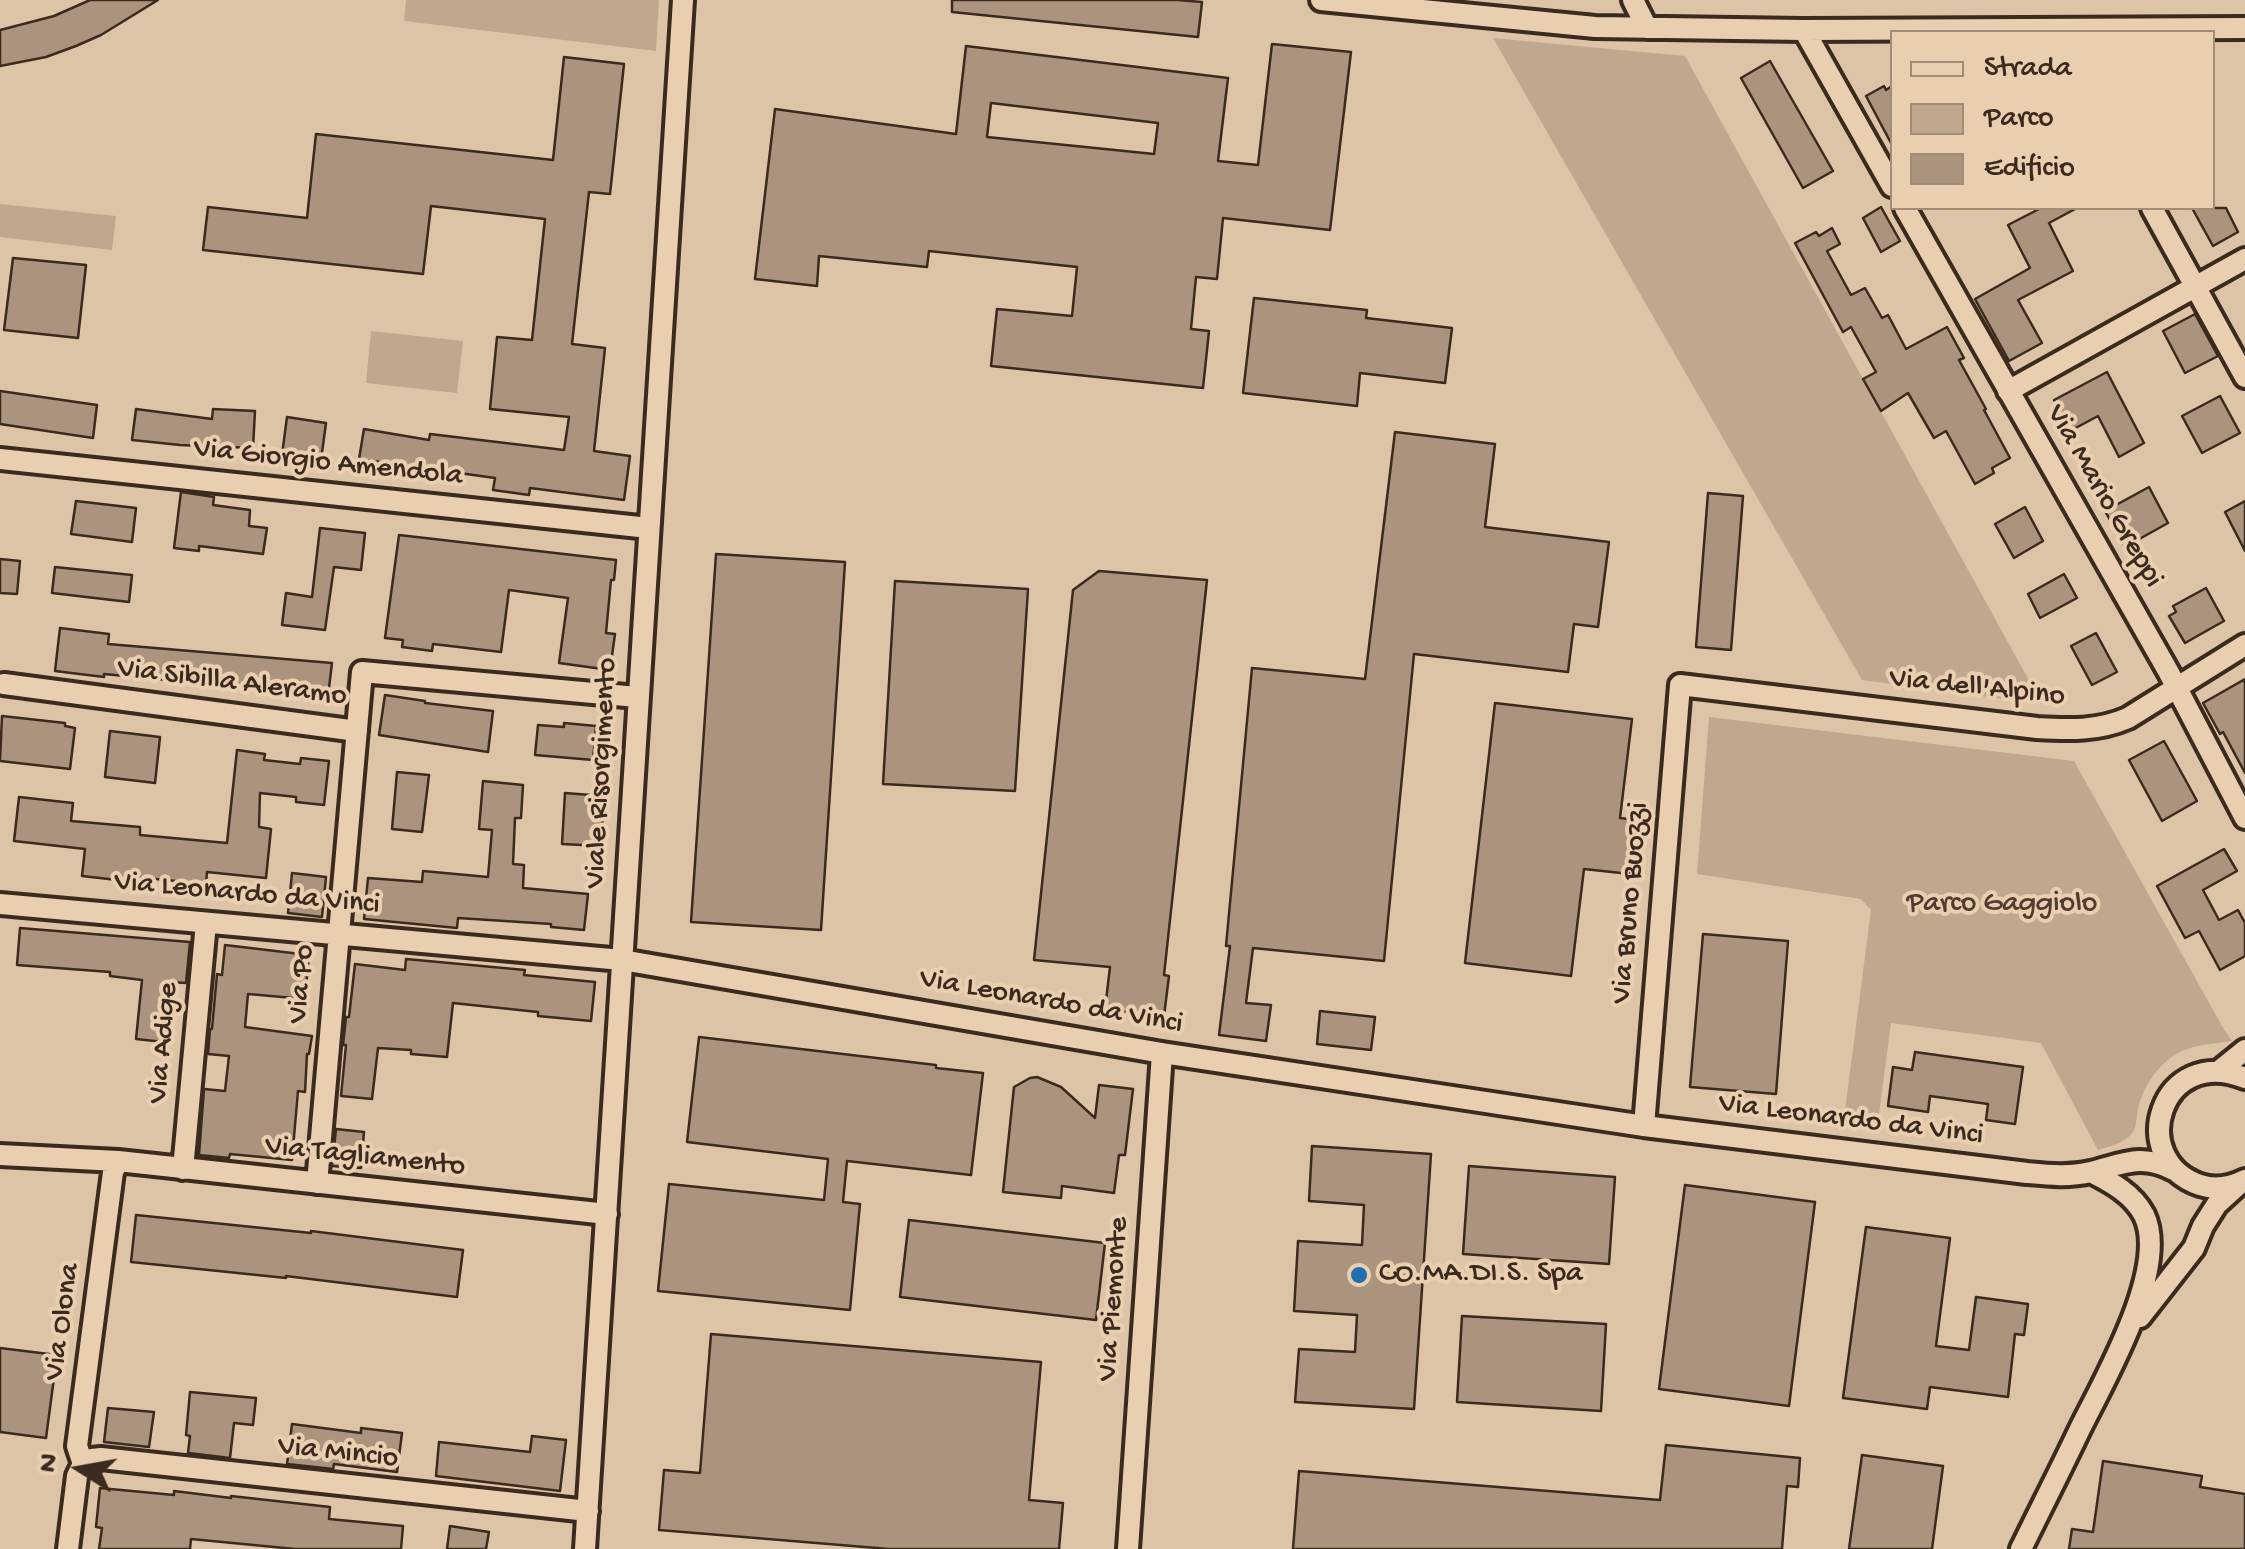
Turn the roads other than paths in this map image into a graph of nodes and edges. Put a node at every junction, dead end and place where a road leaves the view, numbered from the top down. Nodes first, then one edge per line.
1 (683, 0) edge
2 (1321, 0) edge
3 (1633, 0) edge
4 (1647, 28) junction
5 (2245, 28) edge
6 (1804, 30) junction
7 (2053, 30) edge
8 (1890, 182) edge
9 (1906, 210) edge
10 (2153, 210) edge
11 (2245, 260) edge
12 (2196, 287) junction
13 (2245, 376) edge
14 (2008, 390) junction
15 (0, 459) edge
16 (649, 528) junction
17 (2245, 645) edge
18 (4, 684) dead end
19 (1680, 685) joint
20 (2177, 688) junction
21 (638, 697) junction
22 (357, 731) junction
23 (2245, 818) edge
24 (0, 904) edge
25 (206, 923) junction
26 (338, 932) junction
27 (622, 960) junction
28 (2245, 1050) edge
29 (1162, 1054) junction
30 (2219, 1071) junction
31 (2245, 1078) edge
32 (2159, 1122) junction
33 (1644, 1126) junction
34 (0, 1155) edge
35 (118, 1161) junction
36 (2120, 1162) junction
37 (183, 1169) junction
38 (2091, 1172) junction
39 (2182, 1175) junction
40 (2242, 1182) edge
41 (317, 1183) junction
42 (607, 1214) junction
43 (2202, 1226) junction
44 (2126, 1336) junction
45 (84, 1464) junction
46 (588, 1511) junction
47 (68, 1549) edge
48 (586, 1549) edge
49 (1128, 1549) edge
50 (2021, 1549) edge

1 - 16 street, Viale Risorgimento
2 - 4 street
3 - 4 street
4 - 6 street
5 - 7 street
6 - 7 street
6 - 8 street
9 - 14 street, Via Mario Greppi
10 - 12 street
11 - 12 street
12 - 13 street
12 - 14 street
14 - 20 street, Via Mario Greppi
15 - 16 street, Via Giorgio Amendola
16 - 21 street, Viale Risorgimento
17 - 20 street, Via dell'Alpino
18 - 22 street, Via Sibilla Aleramo
19 - 20 street, Via dell'Alpino
19 - 33 street, Via Bruno Buozzi
20 - 23 street, Via Mario Greppi
21 - 22 street, Via Sibilla Aleramo
21 - 27 street, Viale Risorgimento
22 - 26 street, Via Po
24 - 25 street, Via Leonardo da Vinci
25 - 26 street, Via Leonardo da Vinci
25 - 37 street, Via Adige
26 - 27 street, Via Leonardo da Vinci
26 - 41 street, Via Po
27 - 29 street, Via Leonardo da Vinci
27 - 42 street, Viale Risorgimento
28 - 30 street, Via Leonardo da Vinci
29 - 33 street, Via Leonardo da Vinci
29 - 49 street, Via Piemonte
30 - 31 street
30 - 32 street, Via Leonardo da Vinci
32 - 36 street, Via Leonardo da Vinci
32 - 39 street
33 - 38 street, Via Leonardo da Vinci
34 - 35 street, Via Tagliamento
35 - 37 street, Via Tagliamento
35 - 45 street, Via Olona
36 - 38 street, Via Leonardo da Vinci
36 - 39 street, Via Leonardo da Vinci
37 - 41 street, Via Tagliamento
38 - 44 street
39 - 40 street, Via Leonardo da Vinci
39 - 43 street
40 - 43 street
41 - 42 street, Via Tagliamento
42 - 46 street, Viale Risorgimento
43 - 44 street
44 - 50 street
45 - 46 street, Via Mincio
45 - 47 street, Via Olona
46 - 48 street, Viale Risorgimento

